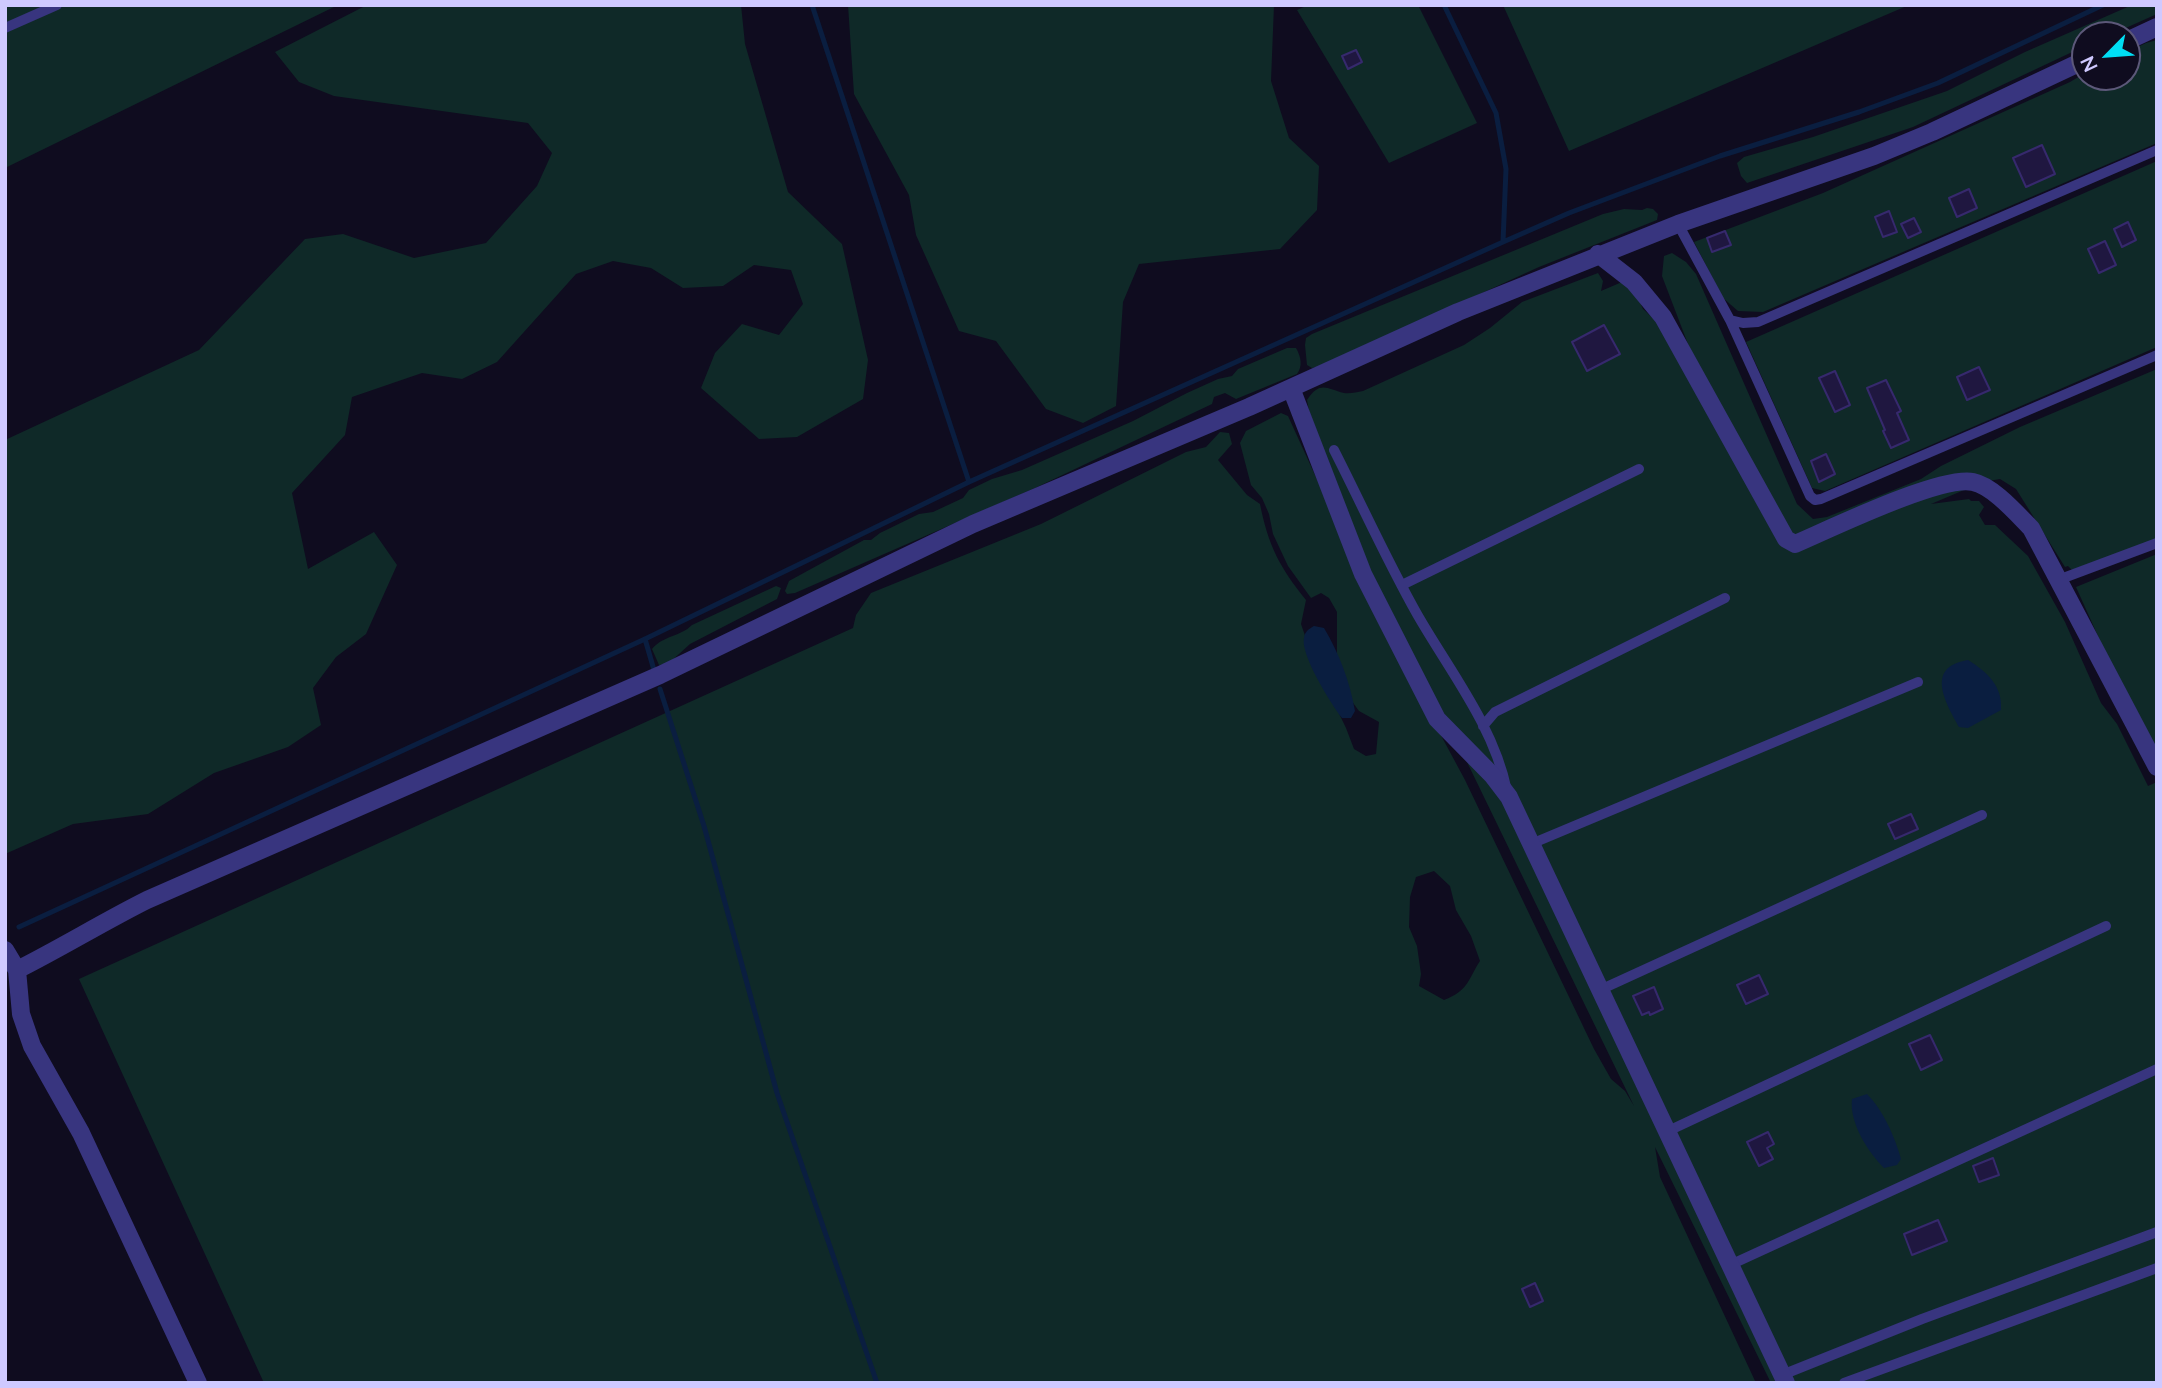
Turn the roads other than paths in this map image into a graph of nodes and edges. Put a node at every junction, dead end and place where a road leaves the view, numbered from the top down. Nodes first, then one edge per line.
1 (57, 5) edge
2 (2157, 27) edge
3 (5, 28) edge
4 (2141, 34) edge
5 (2071, 67) edge
6 (2157, 150) edge
7 (1678, 224) junction
8 (1598, 254) junction
9 (1730, 320) junction
10 (2157, 355) edge
11 (1291, 388) junction
12 (1335, 450) dead end
13 (1639, 469) dead end
14 (2157, 543) edge
15 (2058, 580) junction
16 (1402, 585) junction
17 (1726, 598) dead end
18 (1918, 681) dead end
19 (1483, 726) junction
20 (2157, 767) edge
21 (1509, 797) junction
22 (1982, 815) dead end
23 (1531, 844) junction
24 (2106, 926) dead end
25 (5, 950) edge
26 (17, 970) junction
27 (1602, 989) junction
28 (2157, 1069) edge
29 (1666, 1132) junction
30 (2157, 1232) edge
31 (1730, 1265) junction
32 (2157, 1268) edge
33 (1784, 1379) edge
34 (198, 1383) edge
35 (1844, 1383) edge

1 - 3 lane
2 - 4 street
5 - 7 street
6 - 9 lane
7 - 8 street
7 - 9 lane
8 - 11 street
8 - 15 street
9 - 10 lane
11 - 21 street
11 - 26 street
12 - 16 lane
13 - 16 lane
14 - 15 lane
15 - 20 street
16 - 19 lane
17 - 19 lane
18 - 23 lane
19 - 21 lane
21 - 23 street
22 - 27 lane
23 - 27 street
24 - 29 lane
25 - 26 street
26 - 34 street
27 - 29 street
28 - 31 lane
29 - 31 street
30 - 33 lane
31 - 33 street
32 - 35 lane

